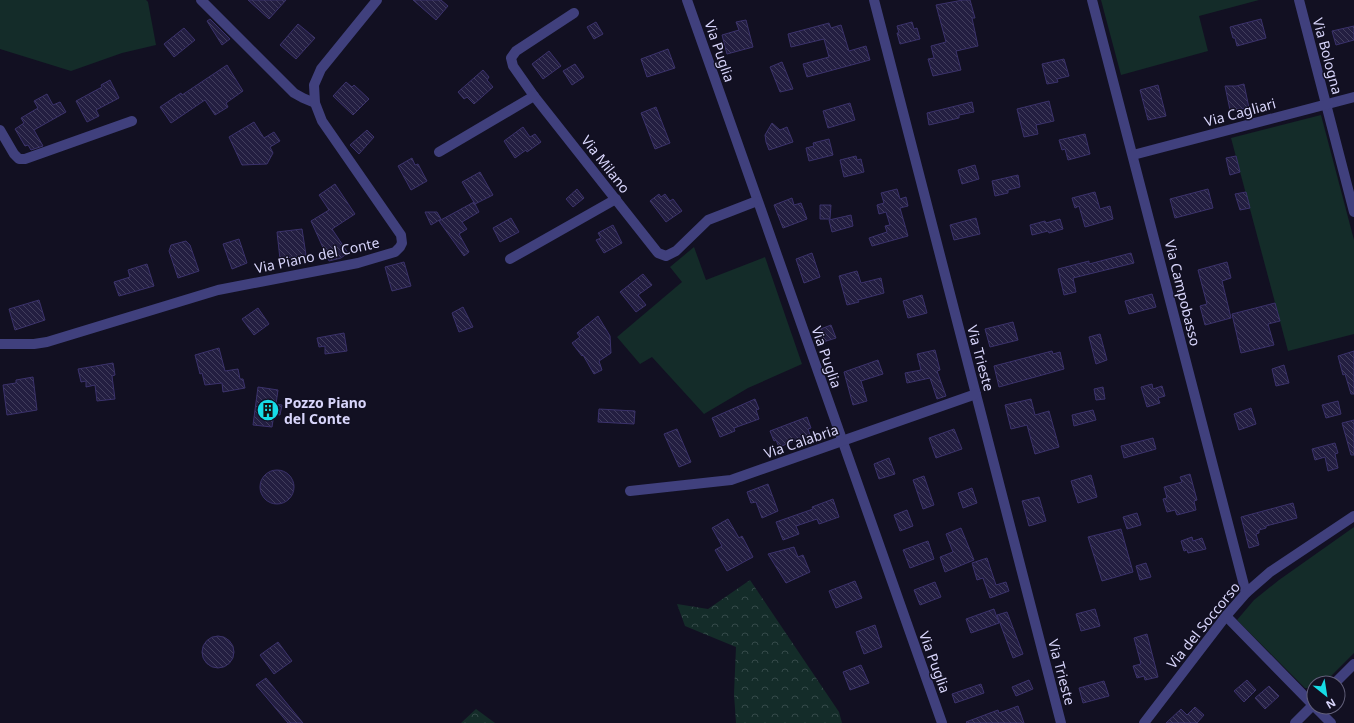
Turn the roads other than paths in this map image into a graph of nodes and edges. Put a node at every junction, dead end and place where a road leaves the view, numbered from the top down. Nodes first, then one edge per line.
1 (201, 0) edge
2 (377, 0) edge
3 (687, 0) edge
4 (874, 0) edge
5 (1092, 0) edge
6 (1299, 0) edge
7 (574, 13) dead end
8 (534, 96) junction
9 (1354, 97) edge
10 (315, 103) junction
11 (1326, 104) junction
12 (132, 121) dead end
13 (0, 130) edge
14 (439, 152) dead end
15 (1133, 155) junction
16 (616, 199) junction
17 (757, 201) junction
18 (1354, 212) edge
19 (510, 259) dead end
20 (0, 344) edge
21 (976, 394) junction
22 (842, 441) junction
23 (630, 491) dead end
24 (1354, 516) edge
25 (1246, 593) junction
26 (1226, 616) junction
27 (1354, 664) edge
28 (1343, 675) edge
29 (1306, 697) edge
30 (1306, 713) edge
31 (1323, 715) edge
32 (942, 723) edge
33 (1061, 723) edge
34 (1144, 723) edge
35 (1295, 723) edge
36 (1331, 723) edge

1 - 10 street
2 - 10 street, Via Piano del Conte
3 - 17 street, Via Puglia
4 - 21 street, Via Trieste
5 - 15 street, Via Campobasso
6 - 11 street, Via Bologna
7 - 8 street, Via Milano
8 - 14 street
8 - 16 street, Via Milano
9 - 11 street, Via Cagliari
10 - 20 street, Via Piano del Conte
11 - 15 street, Via Cagliari
11 - 18 street, Via Bologna
12 - 13 street
15 - 25 street, Via Campobasso
16 - 17 street, Via Milano
16 - 19 street
17 - 22 street, Via Puglia
21 - 22 street, Via Calabria
21 - 33 street, Via Trieste
22 - 23 street, Via Calabria
22 - 32 street, Via Puglia
24 - 25 street, Via del Soccorso
25 - 26 street, Via del Soccorso
26 - 29 street
26 - 34 street, Via del Soccorso
27 - 28 street
30 - 35 street
31 - 36 street

